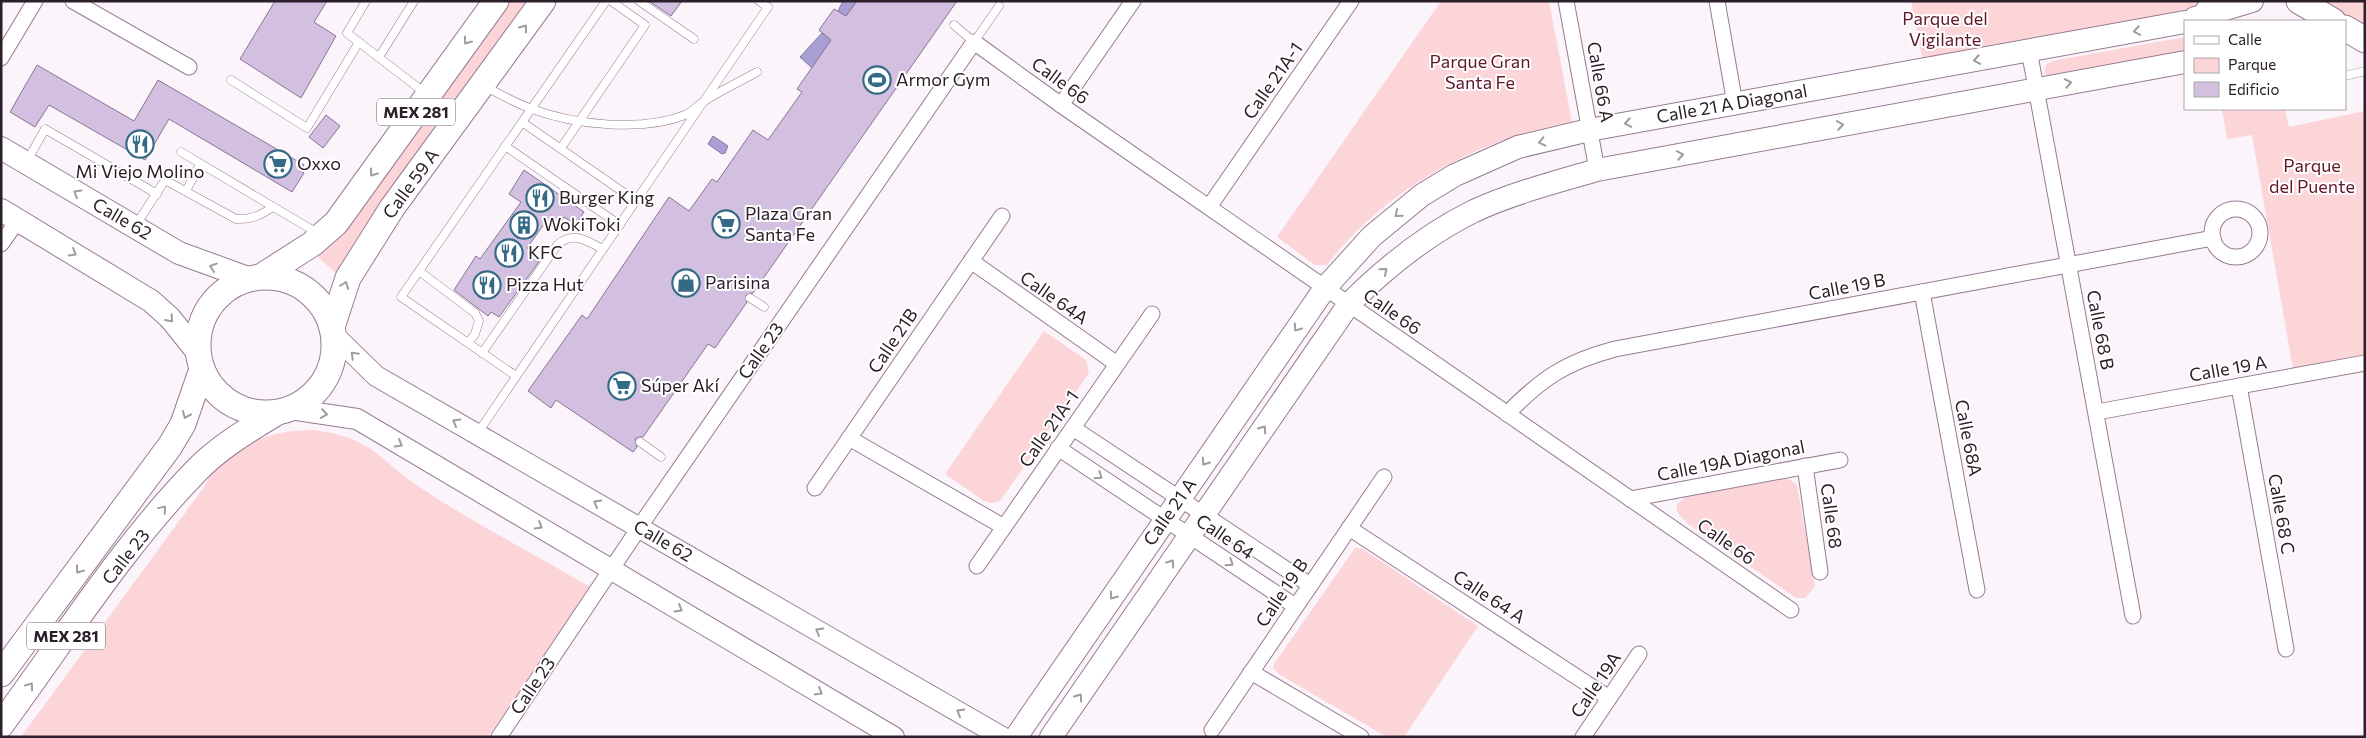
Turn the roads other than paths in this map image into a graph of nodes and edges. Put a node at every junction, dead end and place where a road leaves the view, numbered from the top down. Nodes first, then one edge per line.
1 (35, 1) edge
2 (73, 1) edge
3 (366, 1) edge
4 (414, 1) edge
5 (496, 1) edge
6 (544, 1) edge
7 (606, 1) edge
8 (611, 1) edge
9 (639, 1) edge
10 (759, 1) edge
11 (1133, 1) edge
12 (1351, 1) edge
13 (1566, 1) edge
14 (1717, 1) edge
15 (2252, 1) edge
16 (2299, 1) edge
17 (998, 6) dead end
18 (2198, 15) edge
19 (2331, 20) edge
20 (954, 25) dead end
21 (694, 39) dead end
22 (360, 42) junction
23 (974, 42) junction
24 (2029, 50) junction
25 (379, 57) junction
26 (1, 58) edge
27 (2184, 62) edge
28 (189, 67) dead end
29 (2365, 71) edge
30 (757, 72) dead end
31 (2346, 76) edge
32 (231, 80) dead end
33 (482, 85) junction
34 (2036, 89) junction
35 (428, 96) junction
36 (704, 101) junction
37 (1735, 104) junction
38 (1061, 105) junction
39 (531, 109) junction
40 (579, 121) junction
41 (522, 122) junction
42 (1589, 130) junction
43 (505, 146) junction
44 (1, 148) edge
45 (561, 148) junction
46 (181, 152) dead end
47 (26, 163) junction
48 (200, 164) junction
49 (1598, 170) junction
50 (186, 191) junction
51 (157, 194) junction
52 (636, 201) junction
53 (273, 207) junction
54 (1209, 207) junction
55 (10, 215) edge
56 (1002, 216) dead end
57 (620, 225) junction
58 (135, 227) junction
59 (321, 235) junction
60 (2213, 238) dead end
61 (1, 244) edge
62 (603, 249) junction
63 (971, 261) junction
64 (2068, 265) junction
65 (419, 271) junction
66 (255, 277) junction
67 (1325, 288) junction
68 (1922, 292) junction
69 (750, 298) dead end
70 (1349, 304) junction
71 (764, 307) dead end
72 (1152, 314) dead end
73 (333, 330) junction
74 (468, 343) junction
75 (482, 353) junction
76 (200, 361) junction
77 (2365, 363) edge
78 (1117, 364) junction
79 (516, 376) junction
80 (2239, 386) junction
81 (283, 411) junction
82 (2097, 412) junction
83 (1507, 414) junction
84 (1073, 428) junction
85 (477, 434) junction
86 (849, 438) junction
87 (640, 442) dead end
88 (1058, 448) junction
89 (661, 457) dead end
90 (1840, 460) dead end
91 (1805, 466) junction
92 (1384, 477) dead end
93 (815, 488) dead end
94 (1180, 499) junction
95 (1630, 499) junction
96 (1204, 515) junction
97 (1165, 520) junction
98 (639, 527) junction
99 (1004, 527) junction
100 (1349, 528) junction
101 (1189, 536) junction
102 (977, 566) dead end
103 (611, 569) junction
104 (1820, 572) dead end
105 (1310, 585) junction
106 (1977, 590) dead end
107 (1296, 606) junction
108 (1791, 610) dead end
109 (2134, 616) dead end
110 (2286, 649) dead end
111 (1639, 654) dead end
112 (1251, 672) junction
113 (1, 674) edge
114 (1609, 698) junction
115 (1, 725) edge
116 (1212, 730) dead end
117 (499, 737) edge
118 (894, 737) edge
119 (1002, 737) edge
120 (1016, 737) edge
121 (1051, 737) edge
122 (1361, 737) edge
123 (1583, 737) edge

1 - 26 street
2 - 28 street
3 - 22 lane
4 - 25 lane
5 -> 35 main road, MEX 281
33 -> 6 main road, Calle 59 A / MEX 281
7 - 39 lane
8 - 40 lane
9 - 21 lane
10 - 36 lane
11 - 38 street
12 - 54 street, Calle 21A-1
13 - 42 street, Calle 66 A
14 - 37 street
15 - 18 main road, Calle 21 A Diagonal
16 - 19 main road
17 - 23 lane
18 -> 24 main road, Calle 21 A Diagonal
20 - 23 lane
22 - 25 lane
22 - 32 lane
23 - 38 street, Calle 66
23 - 98 street, Calle 23
24 - 34 street, Calle 68 B
24 -> 37 main road, Calle 21 A Diagonal
25 - 35 lane
34 -> 27 main road
29 - 31 lane
30 - 36 lane
33 - 39 lane
73 -> 33 main road, Calle 59 A / MEX 281
49 -> 34 main road
34 - 64 street, Calle 68 B
35 -> 59 main road, MEX 281
36 - 40 lane
36 - 52 lane
37 -> 42 main road, Calle 21 A Diagonal
38 - 54 street, Calle 66
39 - 40 lane
39 - 41 lane
40 - 45 lane
41 - 43 lane
41 - 45 lane
42 - 49 street, Calle 66 A
42 -> 67 main road, Calle 21 A Diagonal
43 - 57 lane
43 - 65 lane
44 - 47 main road, Calle 62
45 - 52 lane
46 - 48 lane
47 - 51 lane
58 -> 47 main road, Calle 62
48 - 50 lane
48 - 53 lane
70 -> 49 main road
50 - 51 lane
50 - 53 lane
51 - 58 lane
52 - 57 lane
53 - 59 lane
54 - 67 street, Calle 66
55 - 61 street
55 -> 76 main road
56 - 63 street, Calle 21B
57 - 62 lane
66 -> 58 main road, Calle 62
59 - 66 main road, MEX 281
60 - 64 street, Calle 19 B
62 - 75 lane
62 - 79 lane
63 - 78 street, Calle 64A
63 - 86 street, Calle 21B
64 - 68 street, Calle 19 B
64 - 82 street, Calle 68 B
65 - 74 lane
65 - 74 lane
66 - 73 main road
66 - 76 main road
67 - 70 street, Calle 66
67 -> 94 main road, Calle 21 A
68 - 83 street, Calle 19 B
68 - 106 street, Calle 68A
69 - 71 lane
70 - 83 street, Calle 66
96 -> 70 main road, Calle 21 A
72 - 78 street, Calle 21A-1
73 - 81 main road
85 -> 73 street, Calle 62
74 - 75 lane
75 - 79 lane
76 - 81 main road
76 -> 113 main road, Calle 23 / MEX 281
77 - 80 street, Calle 19 A
78 - 84 street, Calle 21A-1
79 - 85 lane
80 - 82 street, Calle 19 A
80 - 110 street, Calle 68 C
81 -> 103 street
115 -> 81 main road, Calle 23 / MEX 281
82 - 109 street, Calle 68 B
83 - 95 street, Calle 66
84 - 88 street, Calle 21A-1
84 - 94 street, Calle 64
98 -> 85 street, Calle 62
86 - 93 street, Calle 21B
86 - 99 street
87 - 89 lane
88 -> 97 street, Calle 64
88 - 99 street, Calle 21A-1
90 - 91 street, Calle 19A Diagonal
91 - 95 street, Calle 19A Diagonal
91 - 104 street, Calle 68
92 - 100 street, Calle 19 B
94 - 96 street, Calle 64
94 - 97 main road, Calle 21 A
95 - 108 street, Calle 66
96 - 101 main road, Calle 21 A
96 - 105 street, Calle 64
97 - 101 street, Calle 64
97 -> 120 main road, Calle 21 A
98 - 103 street, Calle 23
119 -> 98 street, Calle 62
99 - 102 street, Calle 21A-1
100 - 105 street, Calle 19 B
100 - 114 street, Calle 64 A
101 -> 107 street, Calle 64
121 -> 101 main road, Calle 21 A
103 - 117 street, Calle 23
103 -> 118 street
105 - 107 street, Calle 19 B
107 - 112 street, Calle 19 B
111 - 114 street, Calle 19A
112 - 116 street, Calle 19 B
112 - 122 street
114 - 123 street, Calle 19A

